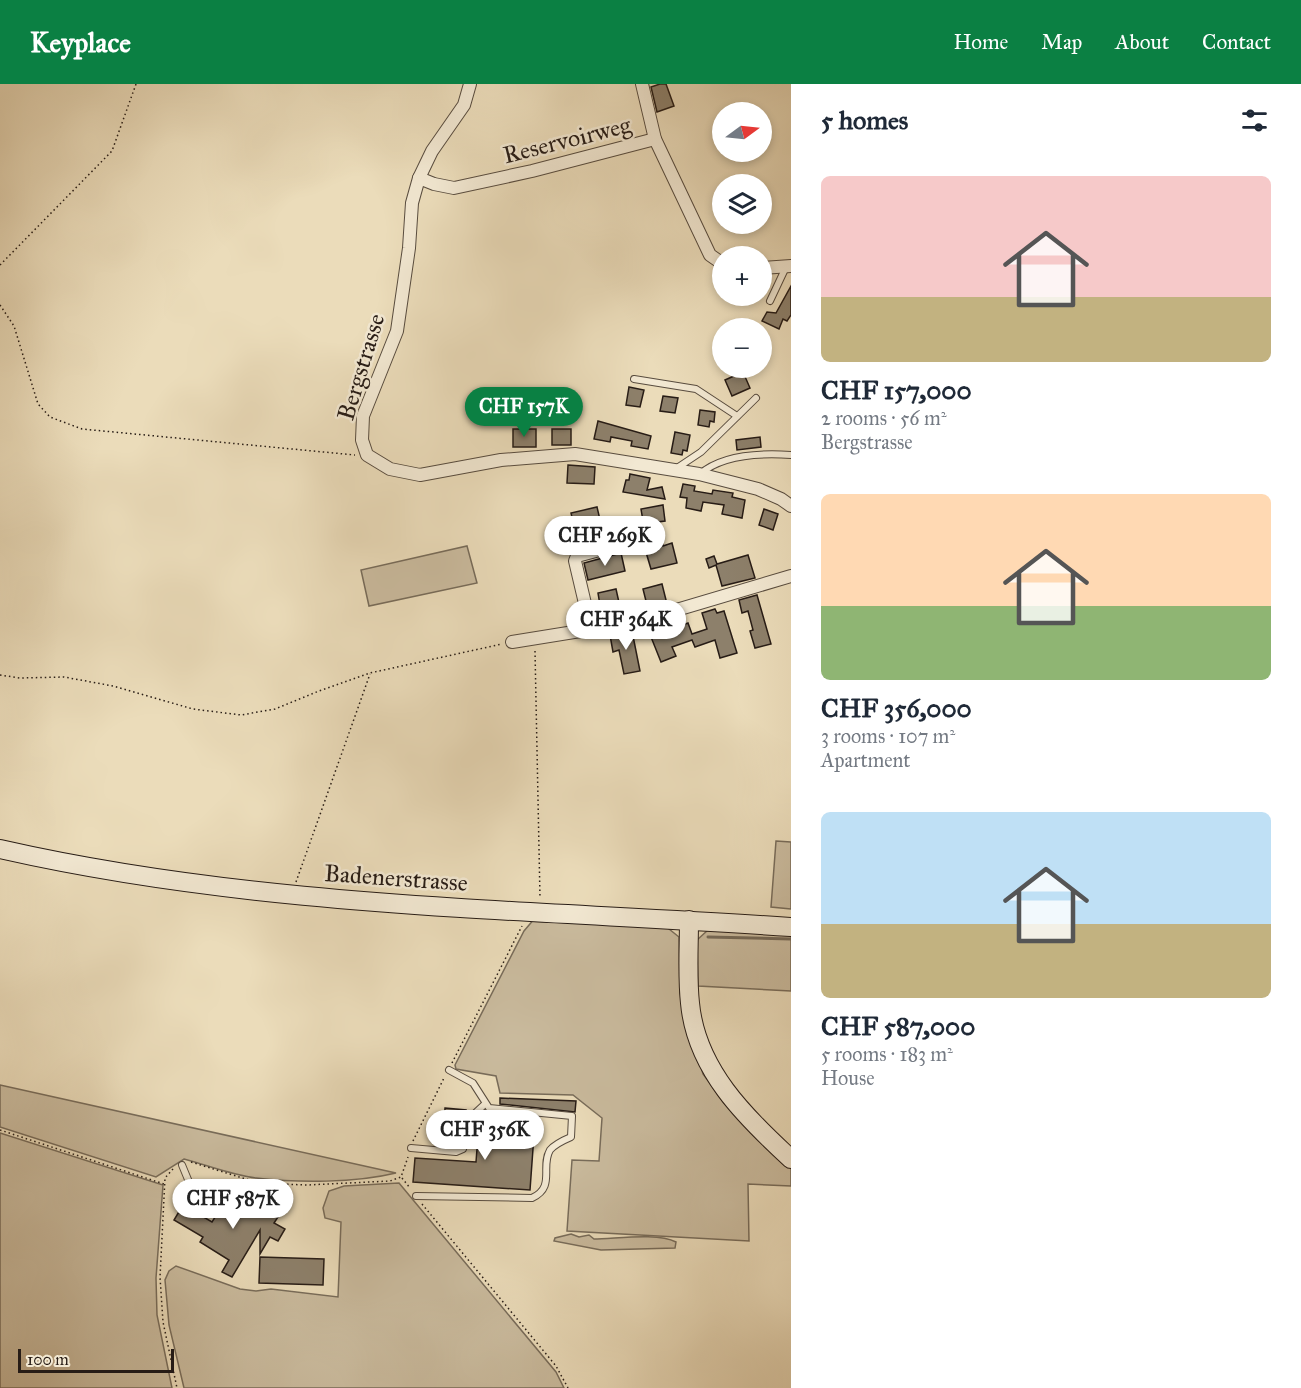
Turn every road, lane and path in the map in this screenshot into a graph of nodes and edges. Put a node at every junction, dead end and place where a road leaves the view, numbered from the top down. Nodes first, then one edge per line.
1 (136, 84) edge
2 (470, 84) edge
3 (642, 84) edge
4 (655, 139) junction
5 (419, 178) junction
6 (712, 256) edge
7 (0, 265) edge
8 (788, 266) edge
9 (772, 267) edge
10 (772, 298) edge
11 (0, 305) edge
12 (634, 379) dead end
13 (756, 398) dead end
14 (737, 416) junction
15 (368, 455) junction
16 (791, 455) edge
17 (675, 470) junction
18 (699, 474) junction
19 (791, 507) edge
20 (622, 544) dead end
21 (791, 576) edge
22 (591, 629) junction
23 (534, 638) junction
24 (512, 642) joint
25 (370, 673) junction
26 (0, 675) edge
27 (0, 849) edge
28 (291, 894) junction
29 (535, 912) junction
30 (689, 920) junction
31 (791, 927) edge
32 (449, 1070) junction
33 (485, 1104) junction
34 (0, 1130) edge
35 (411, 1149) junction
36 (791, 1159) edge
37 (182, 1165) junction
38 (401, 1177) junction
39 (164, 1184) junction
40 (221, 1191) dead end
41 (416, 1196) junction
42 (177, 1388) edge
43 (568, 1388) edge

1 - 7 path
2 - 5 street, Bergstrasse
3 - 4 street
4 - 5 street, Reservoirweg
4 - 6 street, Reservoirweg
5 - 15 street, Bergstrasse
8 - 9 street
8 - 10 lane
11 - 15 path
12 - 14 lane
13 - 14 lane
14 - 17 lane
15 - 17 street, Bergstrasse
16 - 18 lane
17 - 18 street, Bergstrasse
18 - 19 street, Bergstrasse
20 - 22 street
21 - 22 street
22 - 23 street
23 - 24 street
23 - 29 path
24 - 25 path
25 - 26 path
25 - 28 path
27 - 28 street, Badenerstrasse
28 - 29 street, Badenerstrasse
29 - 30 street, Badenerstrasse
29 - 32 path
30 - 31 street, Badenerstrasse
30 - 36 street
32 - 33 lane
32 - 35 path
33 - 35 lane
33 - 41 lane
34 - 39 path
35 - 38 path
37 - 38 path
37 - 39 path
37 - 40 lane
38 - 41 path
39 - 42 path
41 - 43 path

